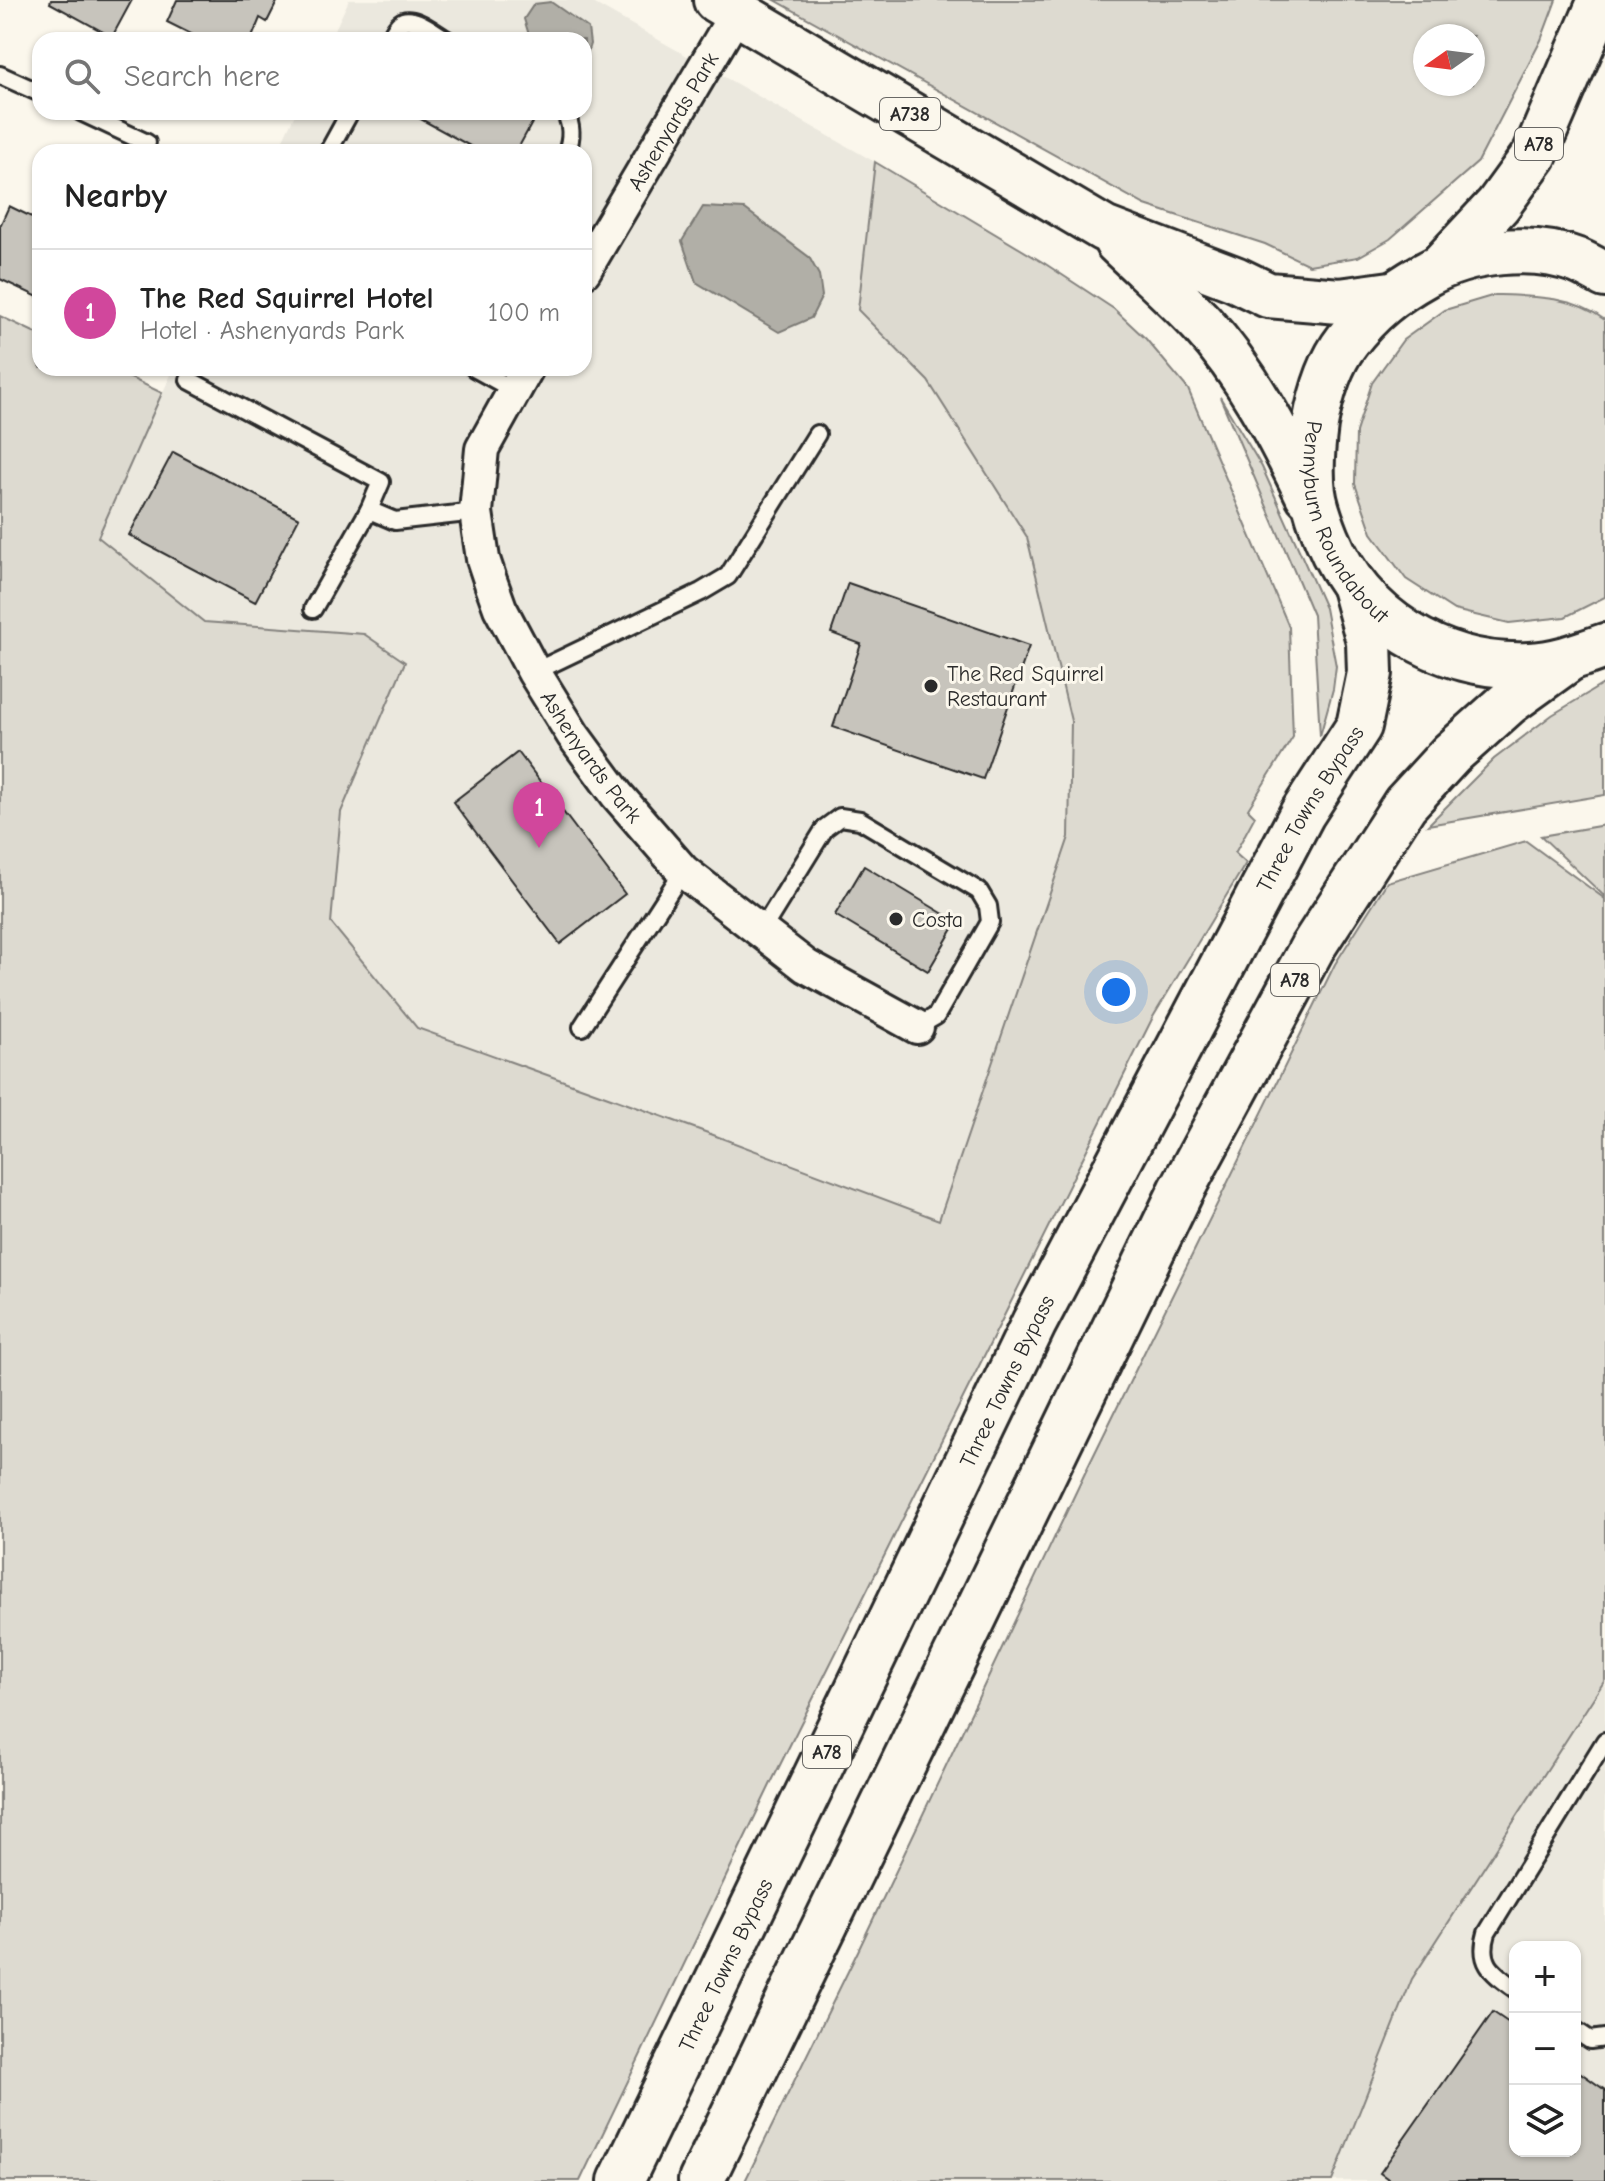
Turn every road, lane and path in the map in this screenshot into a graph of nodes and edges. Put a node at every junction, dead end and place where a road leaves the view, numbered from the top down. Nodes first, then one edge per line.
1 (1601, 0) edge
2 (726, 6) edge
3 (394, 32) edge
4 (433, 32) edge
5 (0, 75) edge
6 (32, 89) edge
7 (98, 120) edge
8 (346, 120) edge
9 (569, 120) edge
10 (147, 143) dead end
11 (332, 144) edge
12 (570, 144) edge
13 (1104, 229) junction
14 (592, 256) edge
15 (1441, 266) junction
16 (1605, 275) edge
17 (1391, 294) junction
18 (521, 379) edge
19 (189, 380) dead end
20 (817, 434) dead end
21 (369, 510) junction
22 (476, 512) junction
23 (1318, 515) junction
24 (1354, 587) junction
25 (313, 609) dead end
26 (1587, 653) edge
27 (534, 672) junction
28 (683, 871) junction
29 (760, 933) junction
30 (582, 1027) dead end
31 (917, 1027) joint
32 (1605, 1741) edge
33 (1509, 1985) edge
34 (1581, 2034) edge
35 (1605, 2038) edge
36 (621, 2181) edge
37 (701, 2181) edge

1 - 15 highway, A78
2 - 13 highway, A738
2 - 14 street, Ashenyards Park
3 - 4 lane
5 - 6 lane
7 - 10 lane
8 - 11 lane
9 - 12 lane
13 - 17 highway, A738
13 - 23 highway, A738
15 - 16 highway, Pennyburn Roundabout / A78
15 - 17 highway, Pennyburn Roundabout / A78
17 - 23 highway, Pennyburn Roundabout / A78
18 - 22 street, Ashenyards Park
19 - 21 lane
20 - 27 lane
21 - 22 lane
21 - 25 lane
22 - 27 street, Ashenyards Park
23 - 24 highway, Pennyburn Roundabout / A78
24 - 26 highway, Pennyburn Roundabout / A78
24 - 36 highway, Three Towns Bypass / A78
26 - 37 highway, A78
27 - 28 street, Ashenyards Park
28 - 29 street, Ashenyards Park
28 - 30 lane
29 - 31 street, Ashenyards Park
29 - 31 lane
32 - 33 lane
34 - 35 lane

